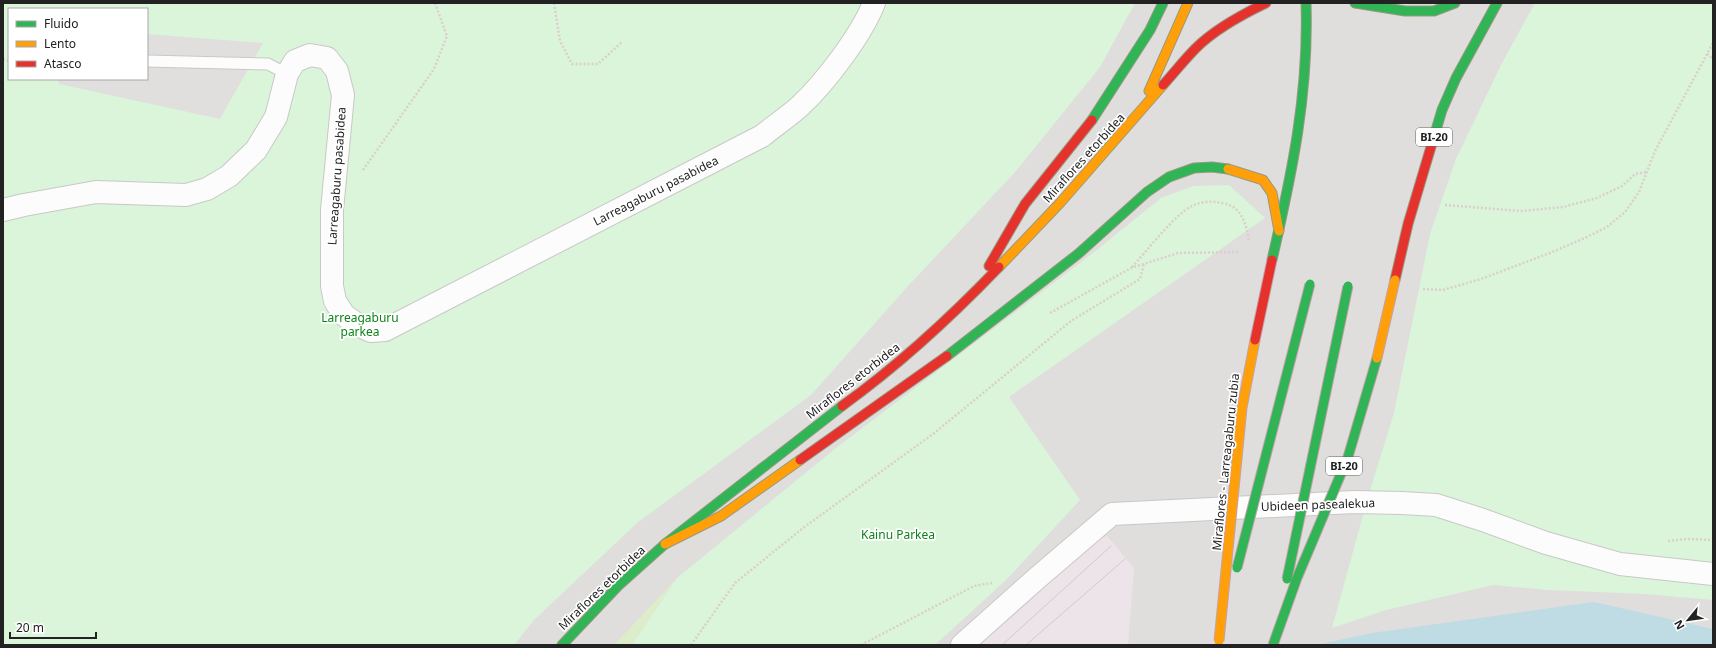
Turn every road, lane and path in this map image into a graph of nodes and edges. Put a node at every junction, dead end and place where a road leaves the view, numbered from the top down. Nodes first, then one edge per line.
1 (435, 3) edge
2 (554, 3) edge
3 (874, 3) edge
4 (1163, 3) edge
5 (1188, 3) edge
6 (1266, 3) edge
7 (1306, 3) edge
8 (1355, 3) edge
9 (1455, 3) edge
10 (1497, 3) edge
11 (622, 42) dead end
12 (1713, 43) edge
13 (1707, 54) junction
14 (1713, 59) edge
15 (148, 61) edge
16 (288, 74) junction
17 (1139, 114) junction
18 (1647, 172) junction
19 (359, 174) dead end
20 (1445, 205) dead end
21 (3, 210) edge
22 (1278, 231) junction
23 (1250, 245) dead end
24 (1240, 252) dead end
25 (1144, 264) junction
26 (1131, 268) junction
27 (1310, 284) dead end
28 (1348, 286) dead end
29 (1423, 289) dead end
30 (971, 297) junction
31 (1050, 313) dead end
32 (665, 544) junction
33 (1713, 574) edge
34 (993, 583) dead end
35 (1218, 643) edge
36 (562, 645) edge
37 (691, 645) edge
38 (861, 645) edge
39 (962, 645) edge
40 (1273, 645) edge

1 - 19 path
2 - 11 path
3 - 16 street, Larreagaburu pasabidea
4 - 30 main road
5 - 17 main road, Miraflores etorbidea
6 - 17 main road, Miraflores etorbidea
7 - 22 main road, Miraflores - Larreagaburu zubia
8 - 9 main road
10 - 40 main road, BI-20, bridge
12 - 13 path
13 - 14 path
13 - 18 path
15 - 16 lane
16 - 21 street, Larreagaburu pasabidea
17 - 30 main road, Miraflores etorbidea
18 - 20 path
18 - 29 path
22 - 32 main road
22 - 35 main road, Miraflores - Larreagaburu zubia, bridge
23 - 26 path
24 - 25 path
25 - 26 path
25 - 37 path
26 - 31 path
27 - 35 main road, bridge
28 - 40 main road, bridge
30 - 32 main road, Miraflores etorbidea
32 - 36 main road, Miraflores etorbidea
33 - 39 street, Ubideen pasealekua
34 - 38 path

